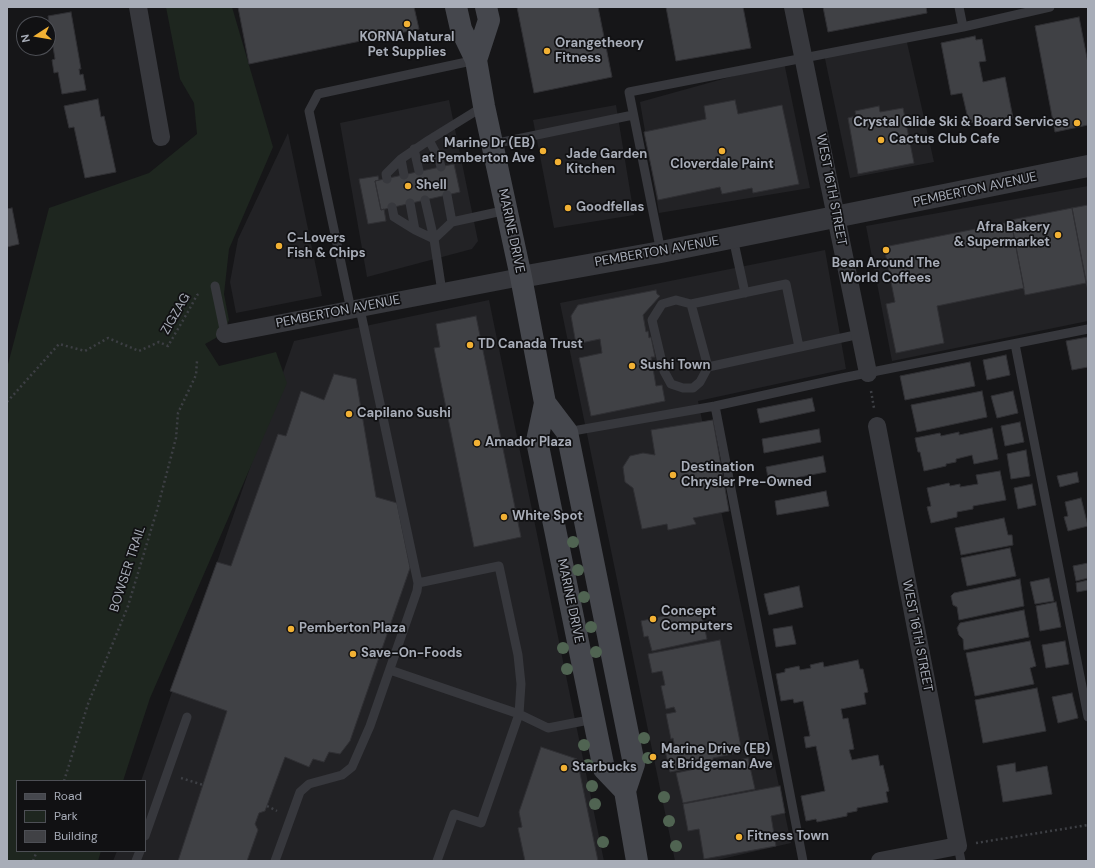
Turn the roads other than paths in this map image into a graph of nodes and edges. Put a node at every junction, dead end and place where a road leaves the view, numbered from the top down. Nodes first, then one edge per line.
1 (138, 7) edge
2 (456, 7) edge
3 (486, 7) edge
4 (793, 7) edge
5 (959, 7) edge
6 (1050, 7) edge
7 (963, 27) junction
8 (804, 58) junction
9 (476, 60) junction
10 (484, 106) junction
11 (633, 115) junction
12 (161, 137) dead end
13 (429, 140) junction
14 (493, 144) junction
15 (414, 149) junction
16 (401, 159) junction
17 (1088, 166) edge
18 (441, 167) dead end
19 (419, 171) dead end
20 (404, 175) dead end
21 (386, 179) dead end
22 (447, 195) dead end
23 (425, 200) dead end
24 (410, 203) dead end
25 (392, 207) dead end
26 (507, 210) junction
27 (837, 218) junction
28 (452, 222) junction
29 (415, 230) junction
30 (733, 238) junction
31 (434, 239) junction
32 (661, 252) junction
33 (521, 277) junction
34 (215, 286) dead end
35 (442, 292) junction
36 (745, 293) junction
37 (691, 304) junction
38 (356, 310) junction
39 (1088, 329) edge
40 (225, 334) joint
41 (860, 334) junction
42 (1015, 344) junction
43 (799, 347) junction
44 (708, 367) junction
45 (868, 378) junction
46 (545, 403) junction
47 (714, 406) junction
48 (877, 426) road end
49 (567, 432) junction
50 (418, 583) junction
51 (390, 670) junction
52 (518, 714) junction
53 (187, 717) dead end
54 (1088, 717) edge
55 (594, 719) junction
56 (625, 792) junction
57 (146, 833) edge
58 (959, 853) edge
59 (275, 861) edge
60 (438, 861) edge
61 (637, 861) edge
62 (803, 861) edge
63 (880, 861) edge

1 - 12 street
2 - 9 main road, MARINE DRIVE
3 - 9 main road, MARINE DRIVE
4 - 8 street, WEST 16TH STREET
5 - 7 lane
6 - 7 lane
7 - 8 lane
8 - 11 lane
8 - 27 street, WEST 16TH STREET
9 - 10 main road, MARINE DRIVE
9 - 38 lane
10 - 13 lane
10 - 14 main road, MARINE DRIVE
11 - 14 lane
11 - 32 lane
13 - 15 lane
13 - 18 lane
14 - 26 main road, MARINE DRIVE
15 - 16 lane
15 - 19 lane
16 - 20 lane
16 - 21 lane
17 - 27 street, PEMBERTON AVENUE
22 - 28 lane
23 - 31 lane
24 - 29 lane
25 - 29 lane
26 - 28 lane
26 - 33 main road, MARINE DRIVE
27 - 30 street, PEMBERTON AVENUE
27 - 41 street, WEST 16TH STREET
28 - 31 lane
29 - 31 lane
30 - 32 street, PEMBERTON AVENUE
30 - 36 lane
31 - 35 lane
32 - 33 street, PEMBERTON AVENUE
33 - 35 street, PEMBERTON AVENUE
33 - 46 main road, MARINE DRIVE
34 - 40 lane
35 - 38 street, PEMBERTON AVENUE
36 - 37 lane
36 - 43 lane
37 - 44 lane
37 - 44 lane
38 - 40 street, PEMBERTON AVENUE
38 - 50 lane
39 - 42 lane
41 - 43 lane
41 - 45 street, WEST 16TH STREET
42 - 45 lane
42 - 54 lane
43 - 44 lane
45 - 47 lane
46 - 49 main road, MARINE DRIVE
46 - 55 main road, MARINE DRIVE
47 - 49 lane
47 - 62 lane
48 - 58 street, WEST 16TH STREET
49 - 56 main road, MARINE DRIVE
50 - 51 lane
50 - 52 lane
51 - 52 lane
51 - 59 lane
52 - 55 lane
52 - 60 lane
53 - 57 lane
55 - 56 main road, MARINE DRIVE
56 - 61 main road, MARINE DRIVE
58 - 63 street

